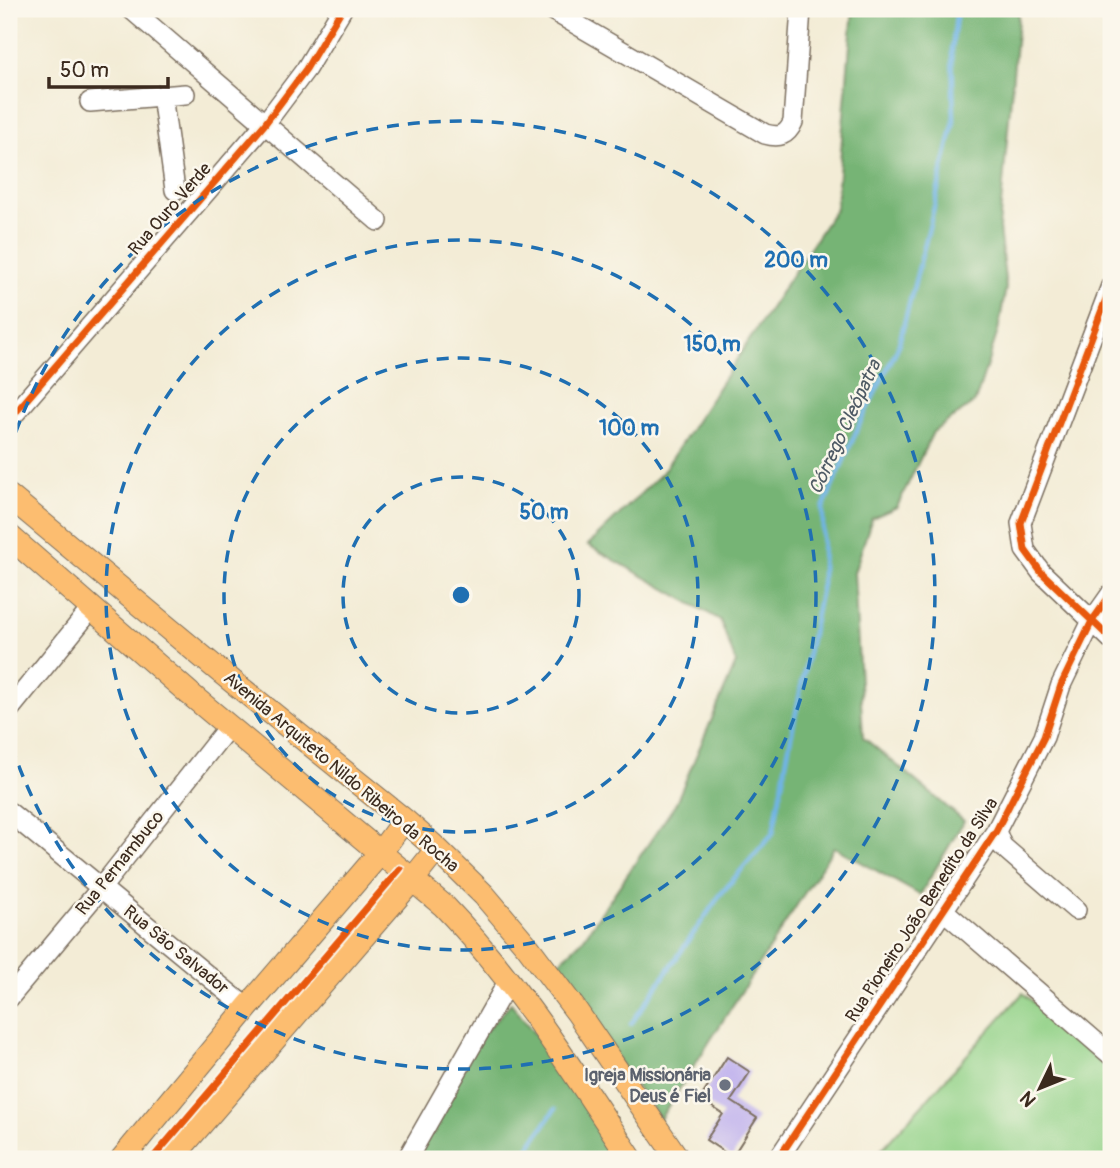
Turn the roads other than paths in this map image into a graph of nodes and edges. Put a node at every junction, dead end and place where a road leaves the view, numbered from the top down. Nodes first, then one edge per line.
1 (131, 9) edge
2 (342, 9) edge
3 (801, 9) edge
4 (554, 10) edge
5 (185, 94) dead end
6 (162, 95) junction
7 (90, 102) dead end
8 (264, 125) junction
9 (175, 190) dead end
10 (378, 222) dead end
11 (1111, 286) edge
12 (9, 420) edge
13 (9, 496) edge
14 (9, 536) edge
15 (1111, 594) edge
16 (91, 609) junction
17 (1092, 621) junction
18 (1111, 639) edge
19 (9, 710) edge
20 (229, 726) junction
21 (9, 812) edge
22 (404, 820) junction
23 (996, 831) junction
24 (437, 849) junction
25 (380, 853) junction
26 (413, 879) junction
27 (101, 888) junction
28 (943, 910) junction
29 (1076, 910) dead end
30 (509, 980) junction
31 (9, 998) edge
32 (247, 1008) junction
33 (1111, 1055) edge
34 (122, 1159) edge
35 (171, 1159) edge
36 (407, 1159) edge
37 (631, 1159) edge
38 (678, 1159) edge
39 (778, 1159) edge

1 - 8 street
2 - 8 street, Rua Ouro Verde
3 - 4 street
5 - 6 street
6 - 7 street
6 - 9 street
8 - 10 street
8 - 12 street, Rua Ouro Verde
11 - 17 street
13 - 22 main road, Avenida Arquiteto Nildo Ribeiro da Rocha
14 - 16 main road, Avenida Arquiteto Nildo Ribeiro da Rocha
15 - 17 street, Rua Pioneiro João Benedito da Silva
16 - 19 street
16 - 20 main road, Avenida Arquiteto Nildo Ribeiro da Rocha
17 - 18 street
17 - 23 street, Rua Pioneiro João Benedito da Silva
20 - 25 main road, Avenida Arquiteto Nildo Ribeiro da Rocha
20 - 27 street, Rua Pernambuco
21 - 27 street, Rua São Salvador
22 - 24 main road, Avenida Arquiteto Nildo Ribeiro da Rocha
22 - 25 main road
23 - 28 street, Rua Pioneiro João Benedito da Silva
23 - 29 street
24 - 26 main road
24 - 38 main road, Avenida Arquiteto Nildo Ribeiro da Rocha
25 - 26 main road, Avenida Arquiteto Nildo Ribeiro da Rocha
25 - 32 main road
26 - 30 main road, Avenida Arquiteto Nildo Ribeiro da Rocha
26 - 35 main road
27 - 31 street, Rua Pernambuco
27 - 32 street, Rua São Salvador
28 - 33 street
28 - 39 street, Rua Pioneiro João Benedito da Silva
30 - 36 street
30 - 37 main road, Avenida Arquiteto Nildo Ribeiro da Rocha
32 - 34 main road

